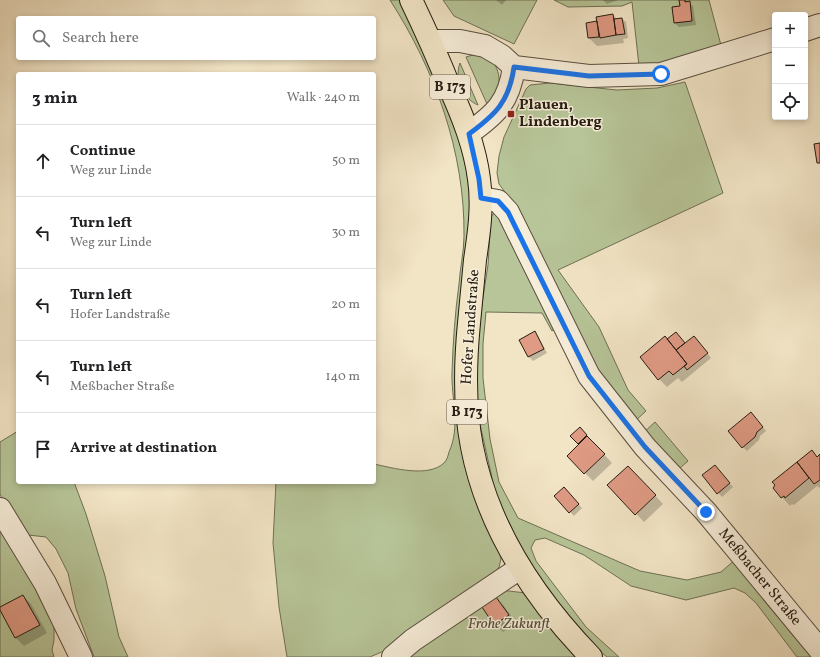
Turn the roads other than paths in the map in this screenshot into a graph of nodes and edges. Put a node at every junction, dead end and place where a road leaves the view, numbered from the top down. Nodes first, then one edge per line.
1 (411, 0) edge
2 (820, 26) edge
3 (808, 29) edge
4 (772, 40) edge
5 (431, 41) junction
6 (514, 67) junction
7 (469, 134) junction
8 (481, 198) junction
9 (0, 509) edge
10 (520, 568) junction
11 (820, 650) edge
12 (81, 657) edge
13 (393, 657) edge
14 (591, 657) edge

1 - 5 main road, Hofer Landstraße / B 173
2 - 3 street
4 - 6 street
5 - 6 street
5 - 7 main road, Hofer Landstraße / B 173
6 - 7 street
7 - 8 main road, Hofer Landstraße / B 173
8 - 10 main road, Hofer Landstraße / B 173
8 - 11 street, Meßbacher Straße
9 - 12 street
10 - 13 street
10 - 14 main road, Hofer Landstraße / B 173

